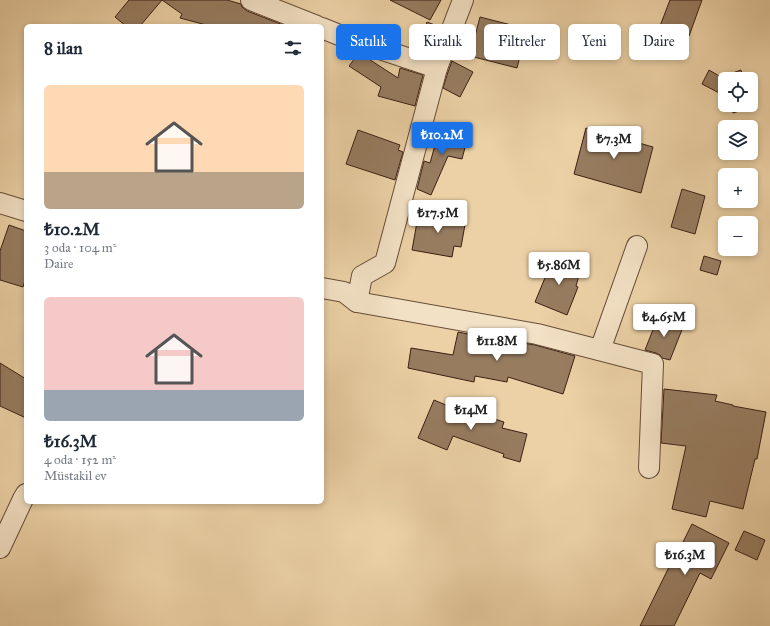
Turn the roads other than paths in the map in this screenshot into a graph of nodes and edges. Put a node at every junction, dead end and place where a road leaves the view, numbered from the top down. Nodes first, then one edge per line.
1 (251, 0) edge
2 (463, 0) edge
3 (312, 24) edge
4 (324, 29) edge
5 (437, 68) junction
6 (0, 203) edge
7 (24, 210) edge
8 (637, 246) dead end
9 (324, 288) edge
10 (356, 302) junction
11 (600, 350) junction
12 (649, 468) dead end
13 (24, 497) edge
14 (0, 548) edge

1 - 3 street
2 - 5 street
4 - 5 street
5 - 10 street
6 - 7 street
8 - 11 street
9 - 10 street
10 - 11 street
11 - 12 street
13 - 14 street

